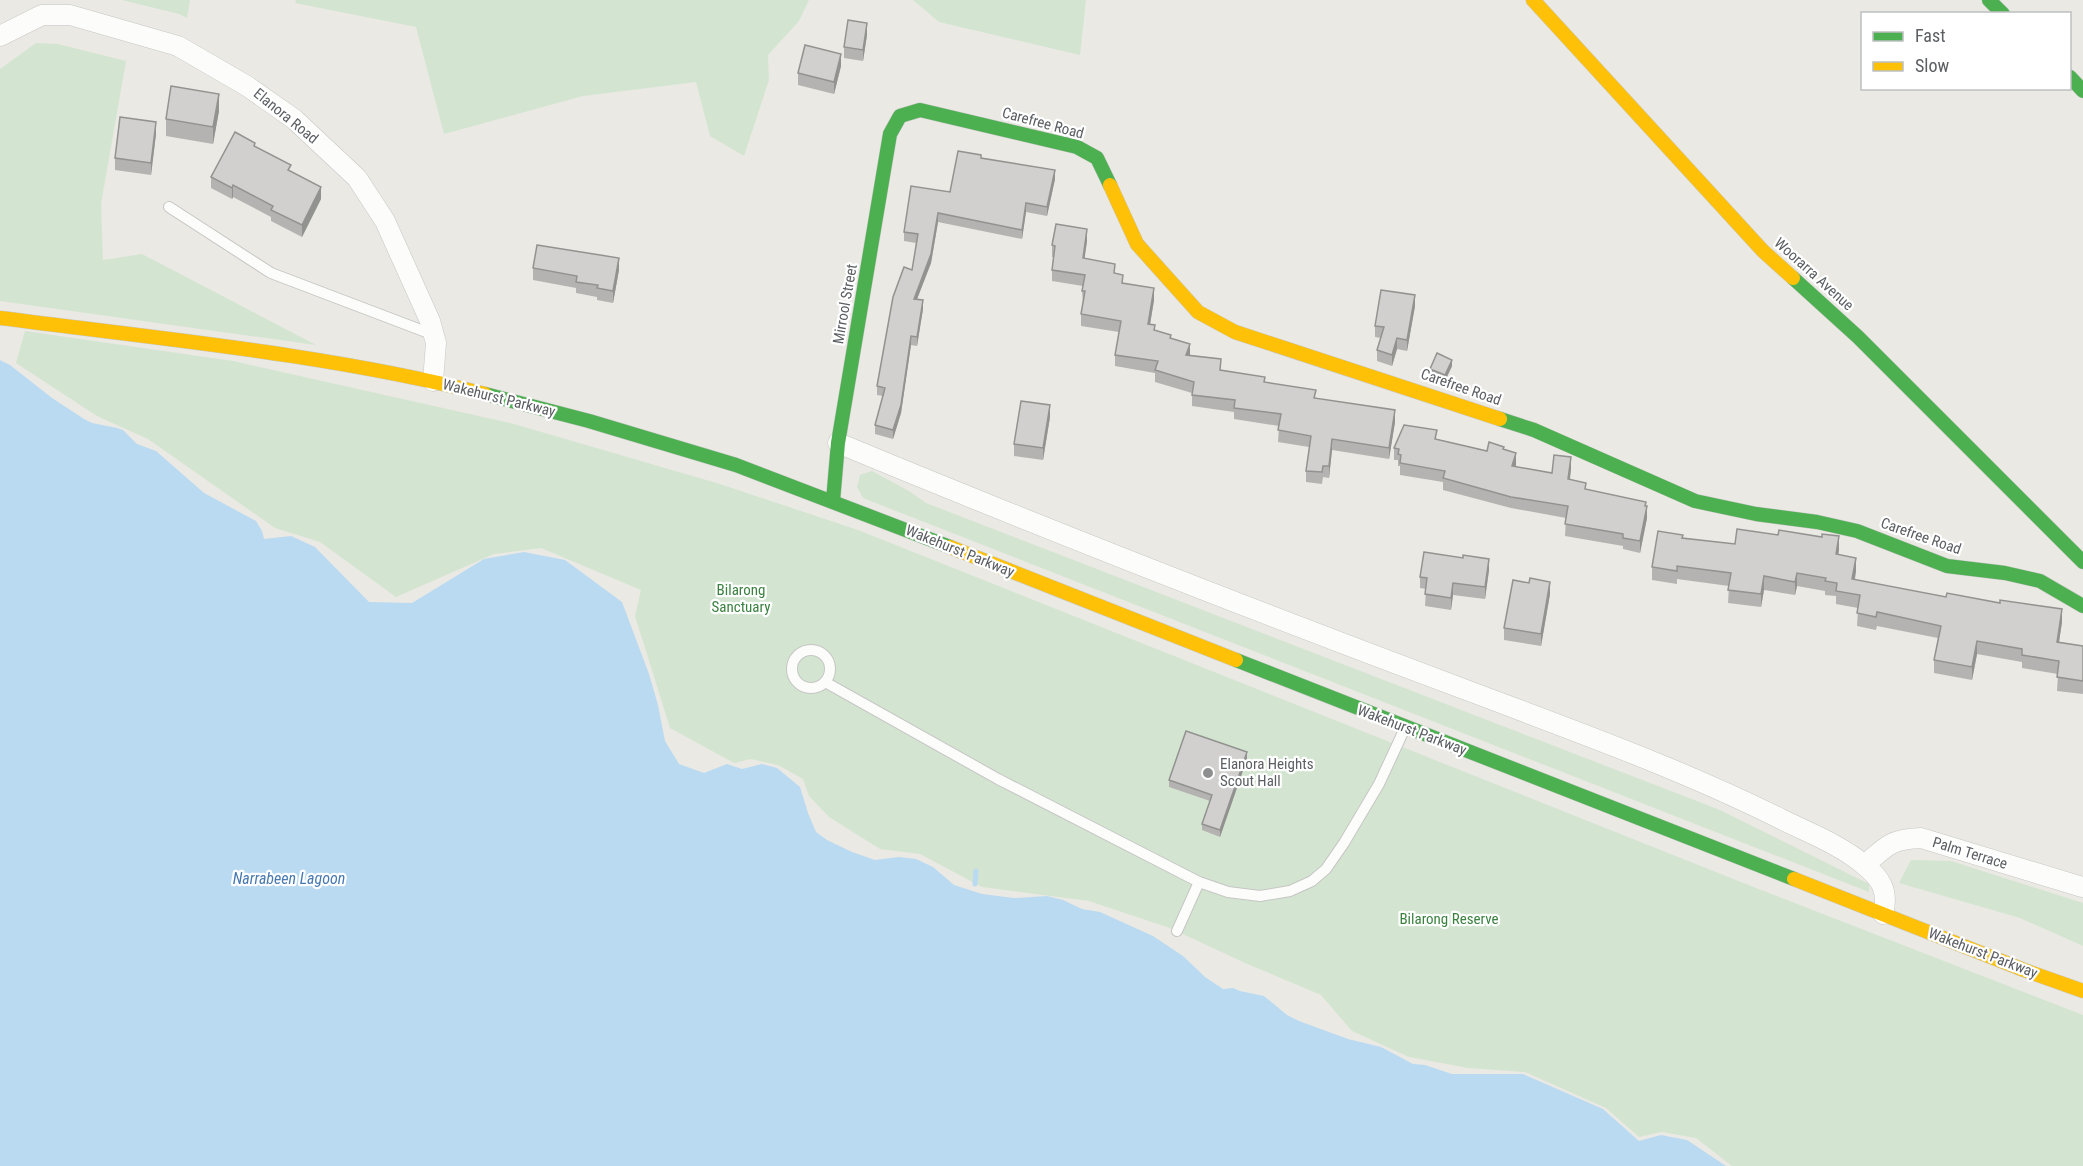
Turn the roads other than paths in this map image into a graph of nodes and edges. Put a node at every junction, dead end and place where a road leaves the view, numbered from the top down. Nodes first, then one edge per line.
1 (1533, 0) edge
2 (1989, 0) edge
3 (2001, 12) edge
4 (0, 36) edge
5 (2071, 78) edge
6 (2083, 90) edge
7 (900, 116) joint
8 (169, 207) dead end
9 (0, 318) edge
10 (434, 335) junction
11 (433, 381) junction
12 (838, 443) junction
13 (833, 501) junction
14 (2083, 562) edge
15 (2083, 606) edge
16 (825, 682) dead end
17 (1405, 728) junction
18 (1865, 865) junction
19 (1199, 882) junction
20 (2082, 887) edge
21 (1883, 914) junction
22 (1177, 931) dead end
23 (2083, 991) edge

1 - 14 street, Woorarra Avenue
2 - 3 street
4 - 10 street, Elanora Road
5 - 6 street
7 - 12 street, Mirrool Street
7 - 15 street, Carefree Road
8 - 10 lane
9 - 11 street, Wakehurst Parkway
10 - 11 street, Elanora Road
11 - 13 street, Wakehurst Parkway
12 - 13 street, Mirrool Street
12 - 18 street
13 - 17 street, Wakehurst Parkway
16 - 19 lane
17 - 19 lane
17 - 21 street, Wakehurst Parkway
18 - 20 street, Palm Terrace
18 - 21 street
19 - 22 lane
21 - 23 street, Wakehurst Parkway

